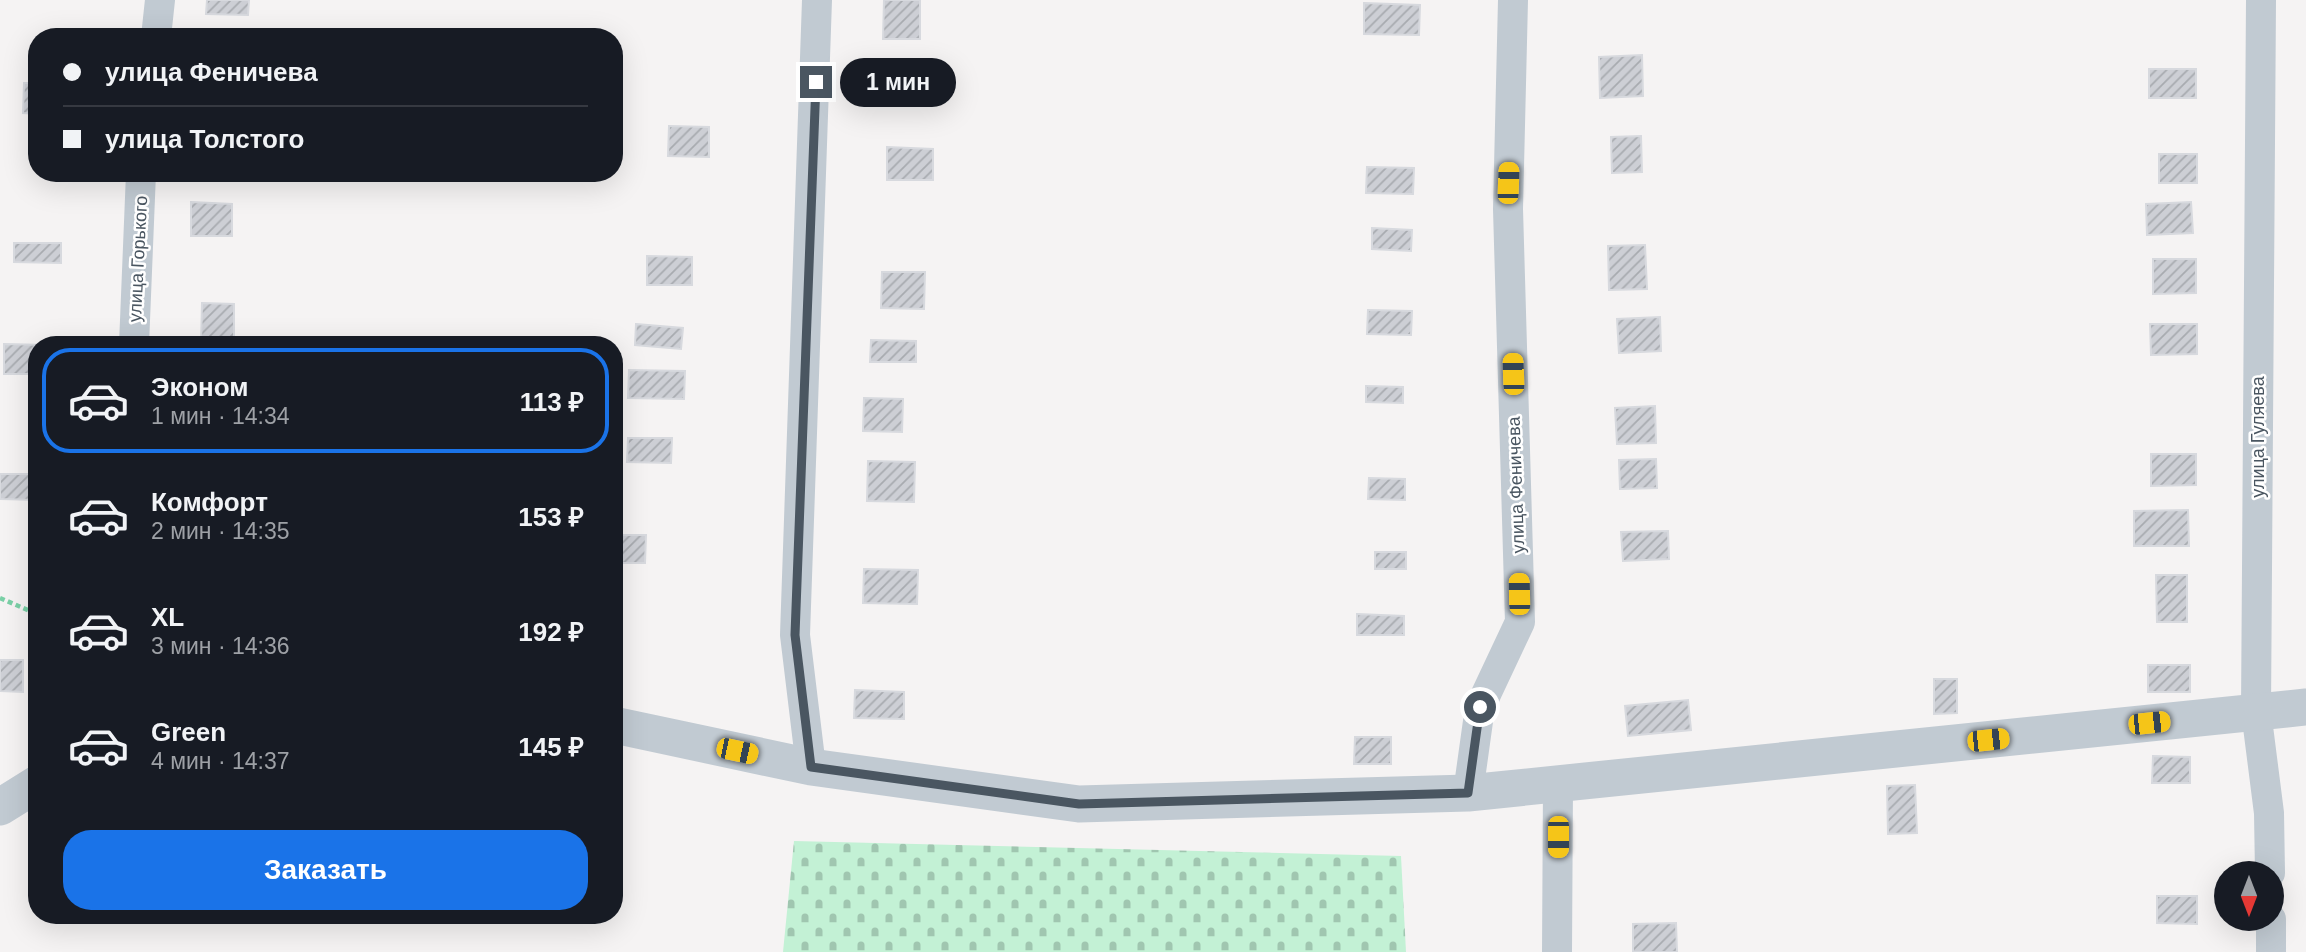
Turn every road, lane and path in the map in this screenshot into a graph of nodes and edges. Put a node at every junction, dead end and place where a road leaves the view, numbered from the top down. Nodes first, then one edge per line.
1 (160, 0) edge
2 (817, 0) edge
3 (1513, 0) edge
4 (2261, 0) edge
5 (157, 28) edge
6 (141, 182) edge
7 (134, 336) edge
8 (0, 598) edge
9 (28, 610) edge
10 (2306, 707) edge
11 (2256, 711) junction
12 (623, 727) edge
13 (811, 767) junction
14 (1558, 785) junction
15 (28, 790) edge
16 (1468, 793) junction
17 (0, 807) edge
18 (2270, 861) edge
19 (2271, 931) edge
20 (1557, 952) edge
21 (2271, 952) edge

1 - 5 street
2 - 13 street
3 - 16 street, улица Феничева
4 - 11 street, улица Гуляева
6 - 7 street, улица Горького
8 - 9 path
10 - 11 street
11 - 14 street
11 - 18 street, улица Гуляева
12 - 13 street
13 - 16 street
14 - 16 street
14 - 20 street
15 - 17 street
19 - 21 street

